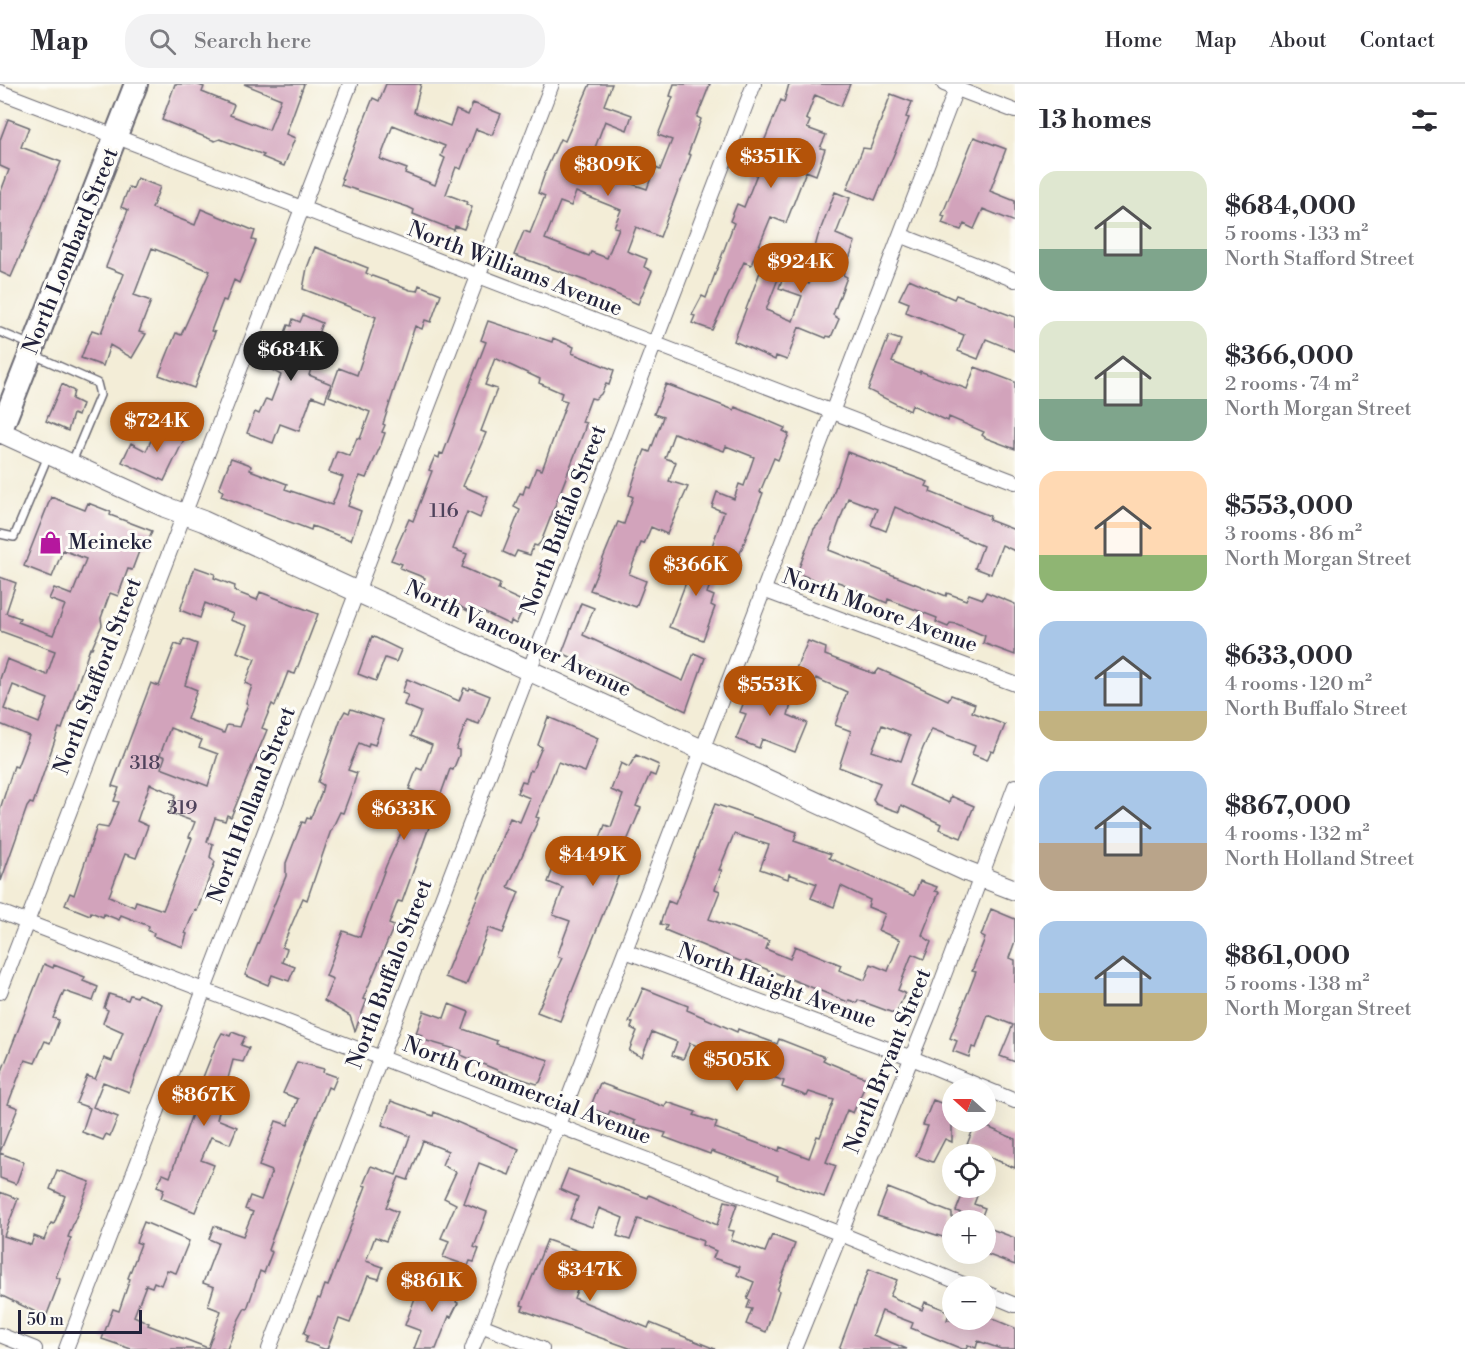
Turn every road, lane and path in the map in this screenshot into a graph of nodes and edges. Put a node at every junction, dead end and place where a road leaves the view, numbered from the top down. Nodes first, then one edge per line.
1 (136, 84) edge
2 (350, 84) edge
3 (552, 84) edge
4 (754, 84) edge
5 (953, 86) edge
6 (0, 92) edge
7 (1015, 111) edge
8 (116, 137) junction
9 (302, 208) junction
10 (900, 235) junction
11 (477, 276) junction
12 (1015, 279) edge
13 (0, 332) edge
14 (653, 345) junction
15 (32, 350) junction
16 (832, 412) junction
17 (0, 432) edge
18 (50, 454) junction
19 (71, 464) junction
20 (1015, 482) edge
21 (183, 514) junction
22 (0, 534) edge
23 (763, 590) junction
24 (356, 592) junction
25 (528, 670) junction
26 (1015, 684) edge
27 (702, 751) junction
28 (1015, 786) edge
29 (981, 877) junction
30 (1015, 890) edge
31 (0, 912) edge
32 (27, 922) junction
33 (625, 951) junction
34 (204, 990) junction
35 (0, 992) edge
36 (381, 1058) junction
37 (912, 1058) junction
38 (1015, 1101) edge
39 (558, 1125) junction
40 (841, 1234) junction
41 (943, 1276) edge
42 (996, 1297) edge
43 (1015, 1305) edge
44 (481, 1325) junction
45 (0, 1335) edge
46 (35, 1349) edge
47 (66, 1349) edge
48 (269, 1349) edge
49 (472, 1349) edge
50 (542, 1349) edge
51 (794, 1349) edge

1 - 8 main road, North Lombard Street
2 - 9 street, North Stafford Street
3 - 11 street, North Holland Street
4 - 14 street, North Buffalo Street
5 - 7 street
5 - 10 street
6 - 8 street, North Williams Avenue
8 - 9 street, North Williams Avenue
8 - 15 main road, North Lombard Street
9 - 11 street, North Williams Avenue
9 - 21 street, North Stafford Street
10 - 12 street
10 - 16 street
11 - 14 street, North Williams Avenue
11 - 24 street, North Holland Street
13 - 15 lane
14 - 16 street, North Williams Avenue
14 - 25 street, North Buffalo Street
15 - 17 main road, North Lombard Street
15 - 19 lane
16 - 20 street, North Williams Avenue
16 - 23 street
17 - 18 street, North Vancouver Avenue
18 - 19 street, North Vancouver Avenue
18 - 22 lane
19 - 21 street, North Vancouver Avenue
21 - 24 street, North Vancouver Avenue
21 - 32 street, North Stafford Street
23 - 26 street, North Moore Avenue
23 - 27 street
24 - 25 street, North Vancouver Avenue
24 - 34 street, North Holland Street
25 - 27 street, North Vancouver Avenue
25 - 36 street, North Buffalo Street
27 - 29 street, North Vancouver Avenue
27 - 33 street
28 - 29 street, North Bryant Street
29 - 30 street, North Vancouver Avenue
29 - 37 street, North Bryant Street
31 - 32 street, North Commercial Avenue
32 - 34 street, North Commercial Avenue
32 - 35 street, North Stafford Street
33 - 37 street, North Haight Avenue
33 - 39 street
34 - 36 street, North Commercial Avenue
34 - 47 street, North Holland Street
36 - 39 street, North Commercial Avenue
36 - 48 street, North Buffalo Street
37 - 38 street, North Haight Avenue
37 - 40 street, North Bryant Street
39 - 40 street, North Commercial Avenue
39 - 44 street
40 - 41 street, North Commercial Avenue
40 - 51 street, North Bryant Street
42 - 43 street
44 - 49 street
44 - 50 street
45 - 46 street

